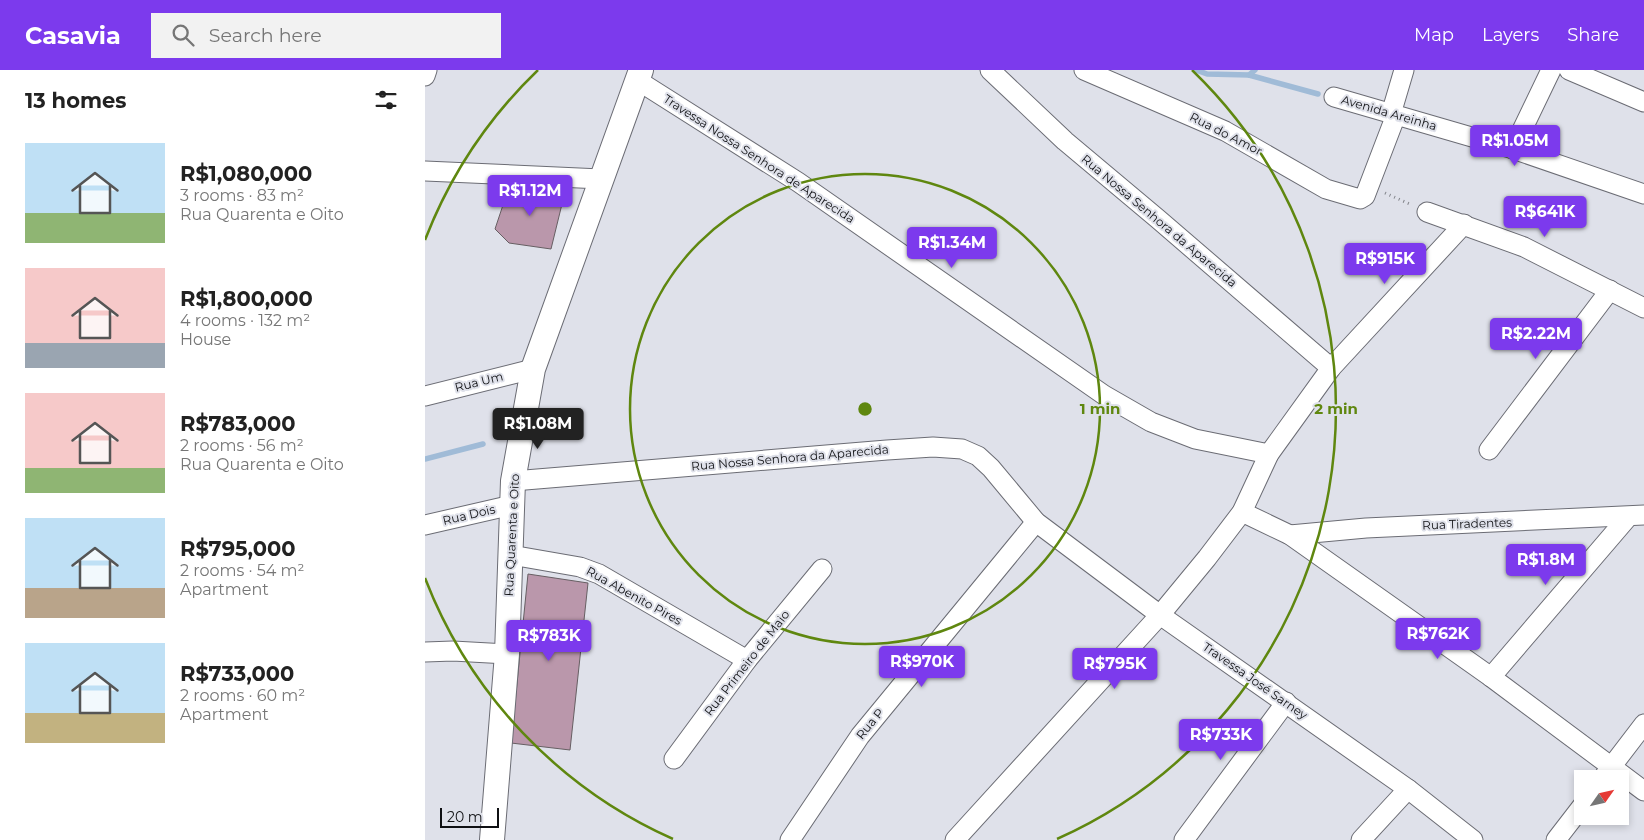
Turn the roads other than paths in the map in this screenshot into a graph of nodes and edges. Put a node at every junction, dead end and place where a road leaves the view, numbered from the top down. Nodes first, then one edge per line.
1 (427, 70) edge
2 (989, 70) edge
3 (1084, 70) edge
4 (1404, 70) edge
5 (1551, 70) edge
6 (1569, 70) edge
7 (639, 75) edge
8 (425, 76) edge
9 (1334, 97) dead end
10 (1644, 102) edge
11 (1393, 115) junction
12 (1513, 148) junction
13 (425, 171) edge
14 (601, 180) junction
15 (1644, 194) edge
16 (1427, 212) road end
17 (1464, 224) junction
18 (1610, 290) junction
19 (1644, 308) edge
20 (1331, 368) junction
21 (533, 369) junction
22 (425, 396) edge
23 (1489, 450) dead end
24 (1269, 454) junction
25 (513, 481) junction
26 (512, 505) junction
27 (1242, 512) junction
28 (1636, 516) edge
29 (1036, 522) junction
30 (425, 526) edge
31 (1290, 535) junction
32 (511, 555) junction
33 (823, 569) dead end
34 (1160, 614) junction
35 (425, 652) edge
36 (507, 654) junction
37 (747, 660) junction
38 (1491, 677) junction
39 (1286, 702) junction
40 (1644, 724) edge
41 (674, 759) dead end
42 (1605, 770) edge
43 (1609, 770) edge
44 (1629, 783) edge
45 (1407, 789) junction
46 (1644, 791) edge
47 (1574, 816) edge
48 (492, 840) edge
49 (790, 840) edge
50 (955, 840) edge
51 (1184, 840) edge
52 (1361, 840) edge
53 (1473, 840) edge
54 (1555, 840) edge

1 - 8 street
2 - 20 street, Rua Nossa Senhora da Aparecida
3 - 11 street, Rua do Amor
4 - 11 street
5 - 12 street
6 - 10 street
7 - 14 main road, Rua Quarenta e Oito
7 - 24 street, Travessa Nossa Senhora de Aparecida
9 - 11 street, Avenida Areinha
11 - 12 street, Avenida Areinha
12 - 15 street, Avenida Areinha
13 - 14 street
14 - 21 main road, Rua Quarenta e Oito
16 - 17 street
17 - 18 street
17 - 20 street
18 - 19 street
18 - 23 street
20 - 24 street
21 - 22 street, Rua Um
21 - 25 main road, Rua Quarenta e Oito
24 - 27 street
25 - 26 main road, Rua Quarenta e Oito
25 - 29 street, Rua Nossa Senhora da Aparecida
26 - 30 street, Rua Dois
26 - 32 main road, Rua Quarenta e Oito
27 - 31 street
27 - 34 street
28 - 31 street, Rua Tiradentes
28 - 38 street
29 - 34 street, Travessa José Sarney
29 - 49 street, Rua P
31 - 38 street
32 - 36 main road, Rua Quarenta e Oito
32 - 37 street, Rua Abenito Pires
33 - 37 street, Rua Primeiro de Maio
34 - 39 street, Travessa José Sarney
34 - 50 street
35 - 36 street
36 - 48 main road, Rua Quarenta e Oito
37 - 41 street, Rua Primeiro de Maio
38 - 42 street
39 - 45 street, Travessa José Sarney
39 - 51 street
40 - 43 street
44 - 46 street
45 - 52 street
45 - 53 street, Travessa José Sarney
47 - 54 street

